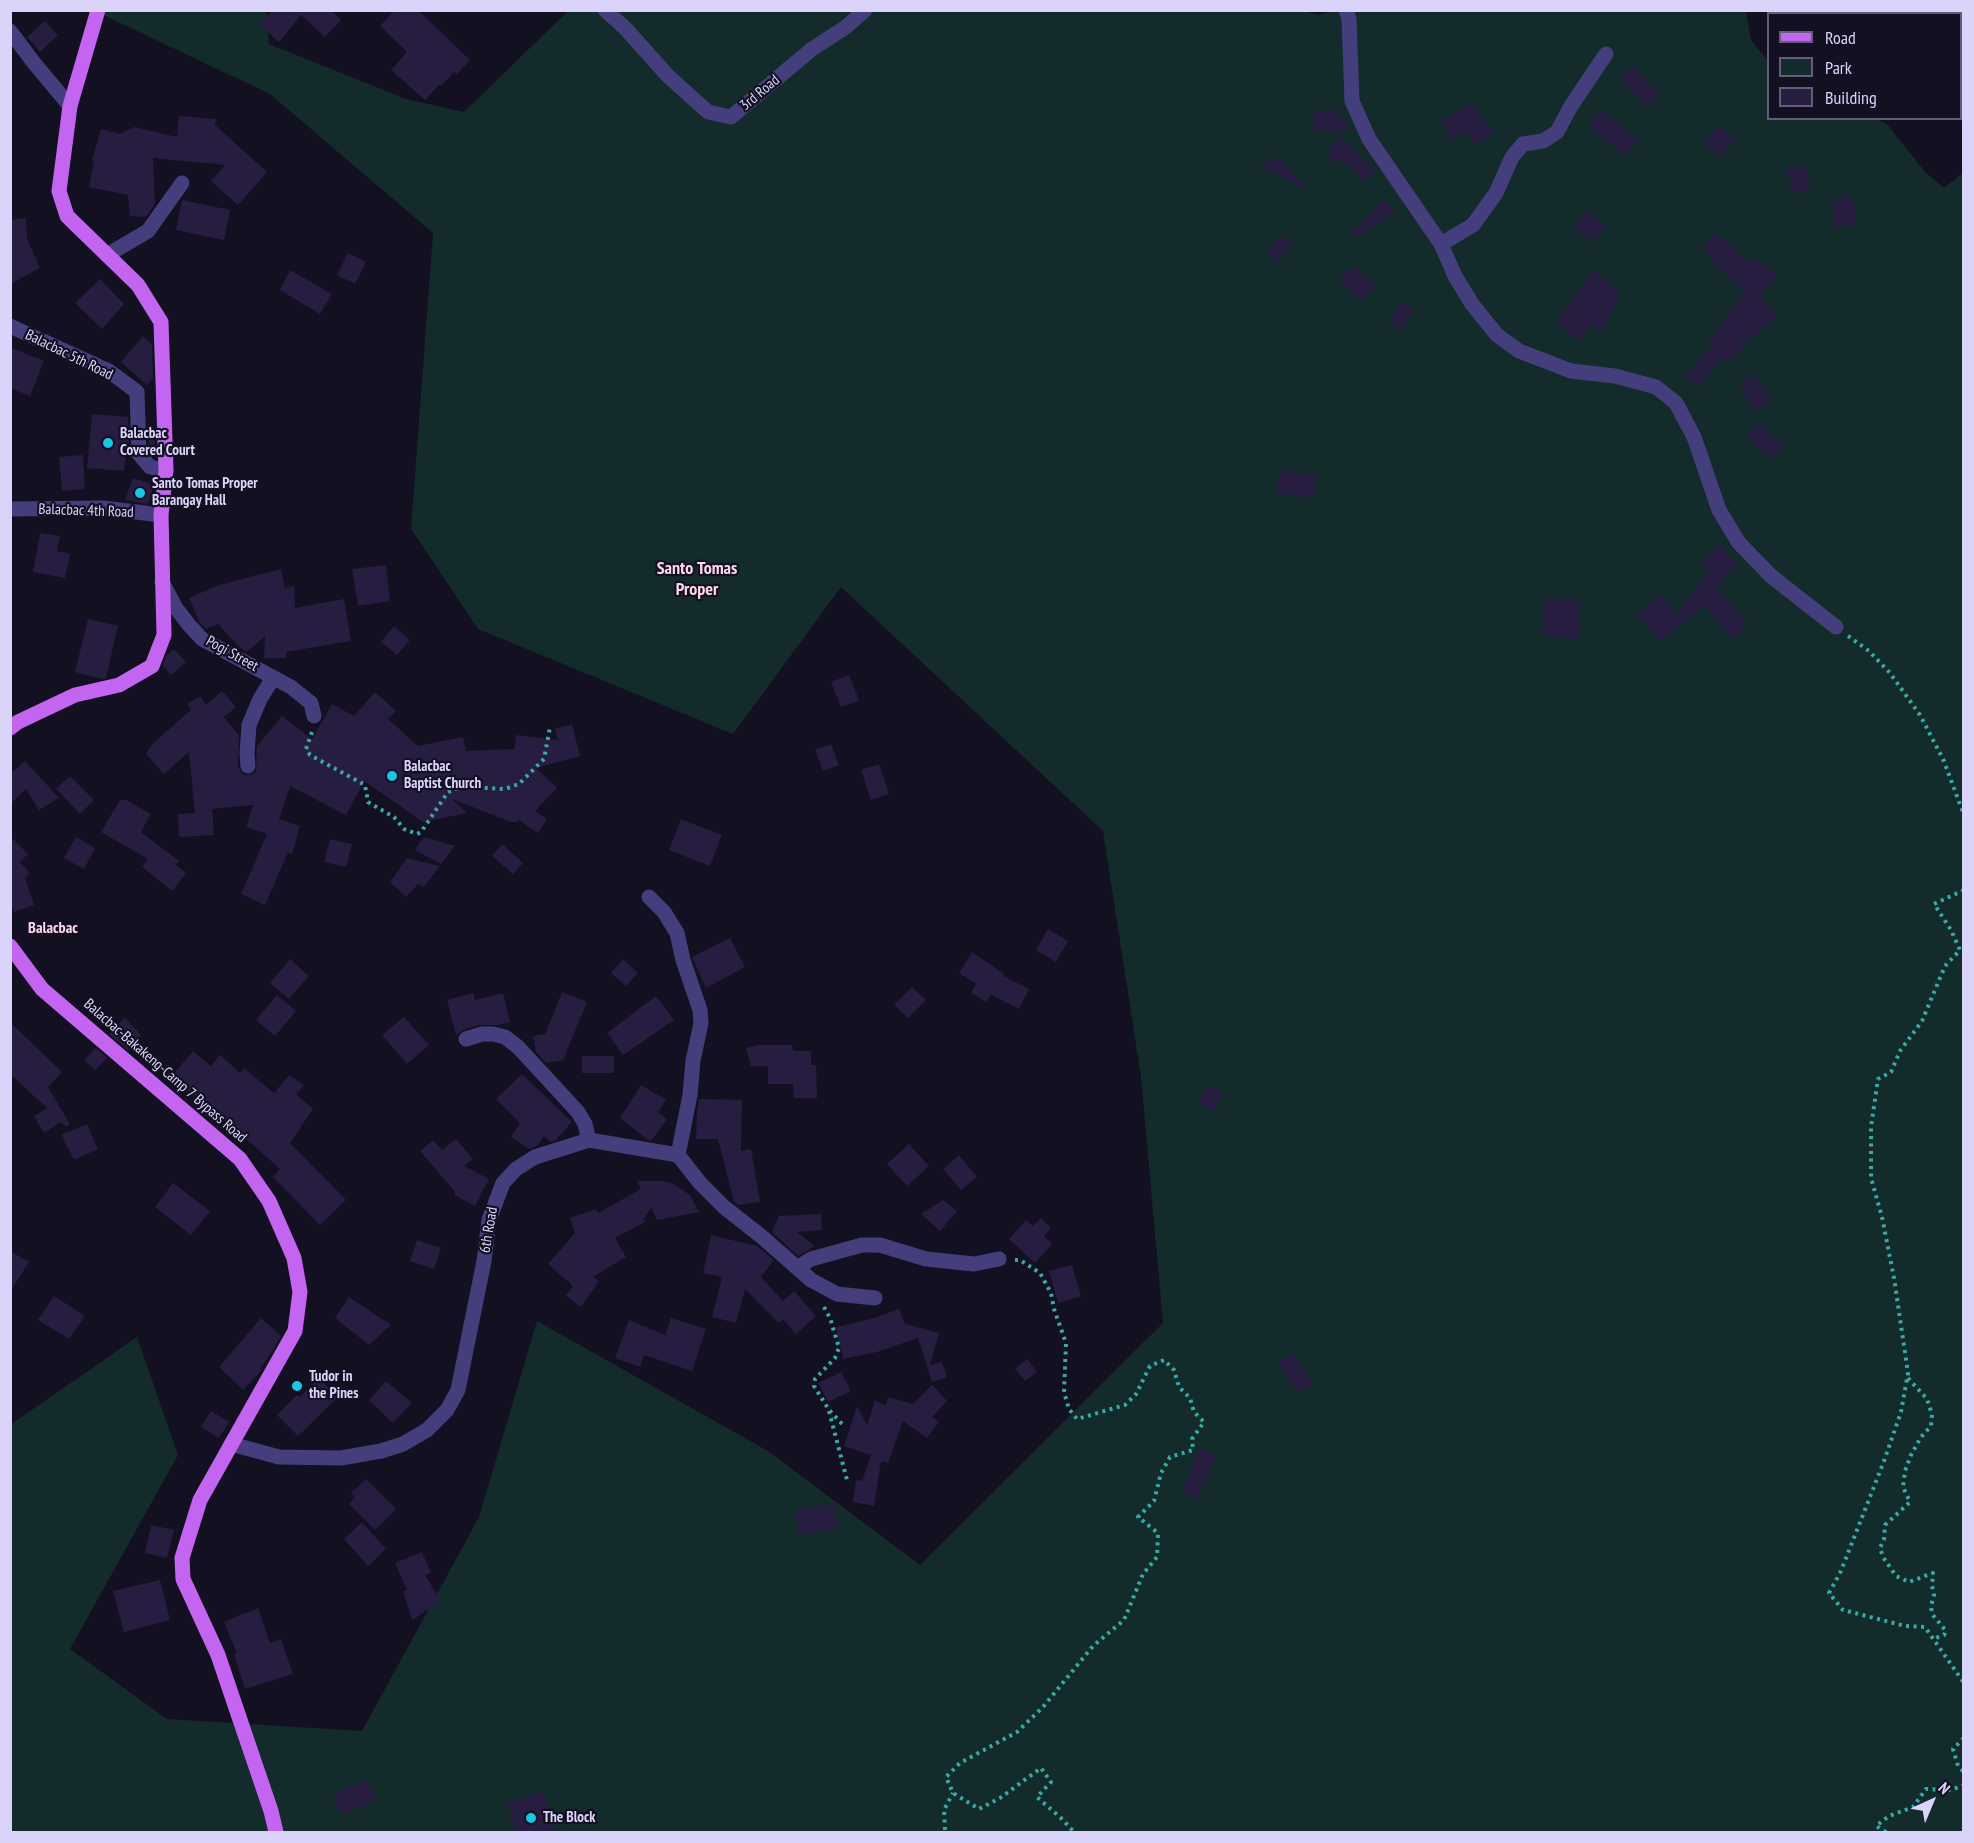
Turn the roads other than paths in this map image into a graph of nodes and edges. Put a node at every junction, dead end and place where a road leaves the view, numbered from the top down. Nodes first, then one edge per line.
1 (98, 10) edge
2 (605, 10) edge
3 (865, 10) edge
4 (1346, 10) edge
5 (10, 31) edge
6 (1606, 54) dead end
7 (70, 106) junction
8 (182, 183) dead end
9 (1441, 244) junction
10 (107, 255) junction
11 (10, 326) edge
12 (166, 470) junction
13 (10, 509) edge
14 (161, 515) junction
15 (161, 579) junction
16 (1836, 627) road end
17 (273, 678) junction
18 (314, 716) road end
19 (10, 728) edge
20 (248, 766) dead end
21 (649, 897) dead end
22 (10, 946) edge
23 (465, 1039) dead end
24 (589, 1140) junction
25 (678, 1155) junction
26 (999, 1259) road end
27 (797, 1268) junction
28 (875, 1298) dead end
29 (231, 1444) junction
30 (276, 1833) edge

1 - 7 main road
2 - 3 street, 3rd Road
4 - 9 street
5 - 7 street
6 - 9 street
7 - 10 main road
8 - 10 street
9 - 16 street
10 - 12 main road
11 - 12 street, Balacbac 5th Road
12 - 14 main road
13 - 14 street, Balacbac 4th Road
14 - 15 main road
15 - 17 street, Pogi Street
15 - 19 main road
17 - 18 street, Pogi Street
17 - 20 street
21 - 25 street
22 - 29 main road, Balacbac-Bakakeng-Camp 7 Bypass Road
23 - 24 street
24 - 25 street, 6th Road
24 - 29 street, 6th Road
25 - 27 street
26 - 27 street
27 - 28 street
29 - 30 main road, Balacbac-Bakakeng-Camp 7 Bypass Road

